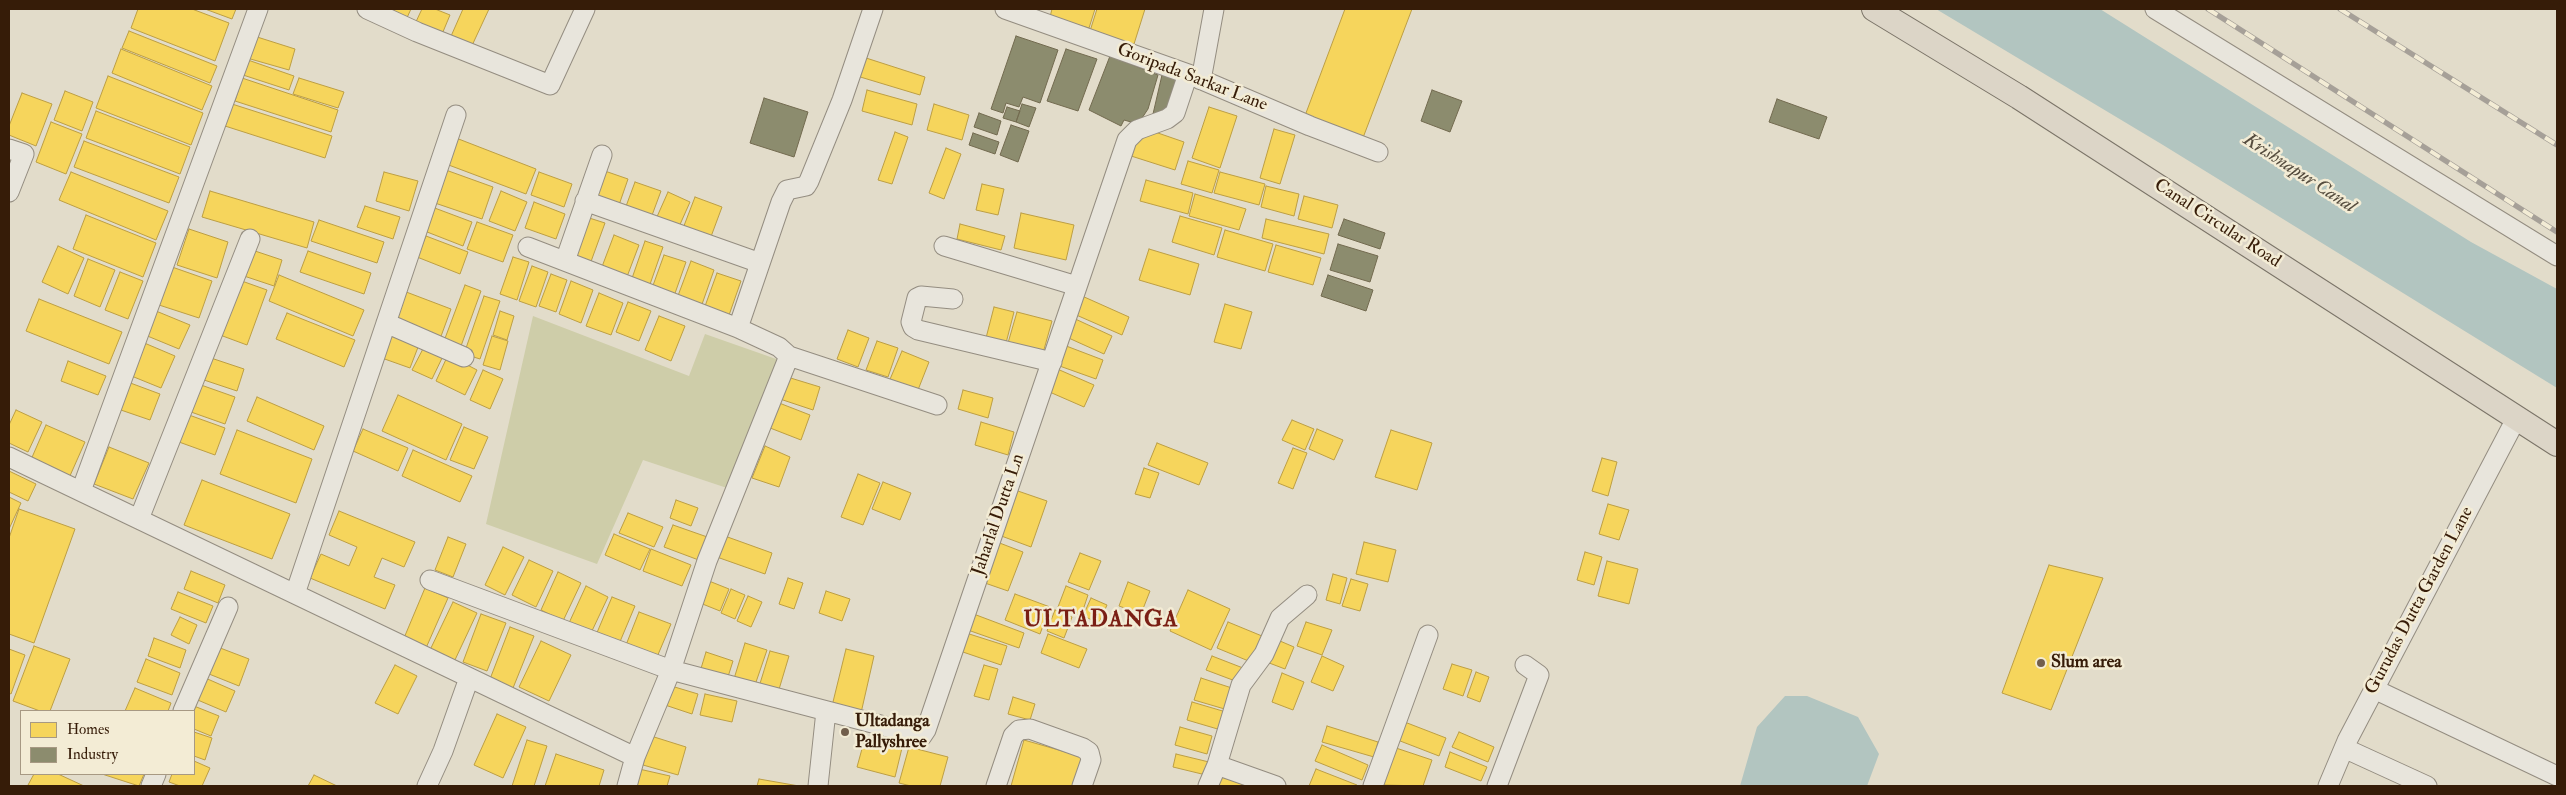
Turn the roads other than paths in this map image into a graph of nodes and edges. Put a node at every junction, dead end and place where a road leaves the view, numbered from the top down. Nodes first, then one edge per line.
1 (258, 9) edge
2 (367, 9) edge
3 (585, 9) edge
4 (873, 9) edge
5 (1005, 9) edge
6 (1214, 9) edge
7 (1874, 9) edge
8 (2155, 9) edge
9 (1048, 16) edge
10 (1194, 77) junction
11 (456, 115) dead end
12 (9, 148) edge
13 (1378, 152) dead end
14 (602, 155) dead end
15 (9, 192) edge
16 (586, 201) junction
17 (250, 238) dead end
18 (944, 246) dead end
19 (528, 247) dead end
20 (2557, 256) edge
21 (564, 261) junction
22 (760, 263) junction
23 (1077, 286) junction
24 (953, 299) dead end
25 (386, 323) junction
26 (738, 328) junction
27 (790, 356) junction
28 (464, 357) dead end
29 (1052, 362) junction
30 (937, 405) dead end
31 (2517, 417) junction
32 (2557, 444) edge
33 (9, 457) edge
34 (81, 491) junction
35 (139, 519) junction
36 (430, 580) dead end
37 (295, 594) junction
38 (1307, 595) dead end
39 (228, 607) dead end
40 (1428, 635) dead end
41 (1525, 665) dead end
42 (671, 670) junction
43 (470, 678) junction
44 (2374, 689) junction
45 (183, 710) edge
46 (826, 711) junction
47 (2344, 748) junction
48 (635, 757) junction
49 (1217, 765) junction
50 (2557, 776) edge
51 (427, 786) edge
52 (627, 786) edge
53 (818, 786) edge
54 (996, 786) edge
55 (1082, 786) edge
56 (1208, 786) edge
57 (1276, 786) edge
58 (1373, 786) edge
59 (1497, 786) edge
60 (2328, 786) edge
61 (2427, 786) edge

1 - 34 street
2 - 3 street
4 - 22 street
5 - 9 street, Goripada Sarkar Lane
6 - 10 street, Jaharlal Dutta Ln
7 - 31 main road, Canal Circular Road
8 - 20 street
9 - 10 street, Goripada Sarkar Lane
10 - 13 street, Goripada Sarkar Lane
10 - 23 street, Jaharlal Dutta Ln
11 - 25 street
12 - 15 street
14 - 16 street
16 - 21 street
16 - 22 street
17 - 35 street
18 - 23 street
19 - 21 street
21 - 26 street
22 - 26 street
23 - 29 street, Jaharlal Dutta Ln
24 - 29 street
25 - 28 street
25 - 37 street
26 - 27 street
27 - 30 street
27 - 42 street
29 - 46 street, Jaharlal Dutta Ln
31 - 32 main road, Canal Circular Road
31 - 44 street, Gurudas Dutta Garden Lane
33 - 34 street
34 - 35 street
35 - 37 street
36 - 42 street, Jaharlal Dutta Ln
37 - 43 street
38 - 49 street
39 - 45 street
40 - 58 street
41 - 59 street
42 - 46 street, Jaharlal Dutta Ln
42 - 48 street
43 - 48 street
43 - 51 street
44 - 47 street, Gurudas Dutta Garden Lane
44 - 50 street
46 - 53 street
47 - 60 street, Gurudas Dutta Garden Lane
47 - 61 street
48 - 52 street
49 - 56 street
49 - 57 street
54 - 55 street

